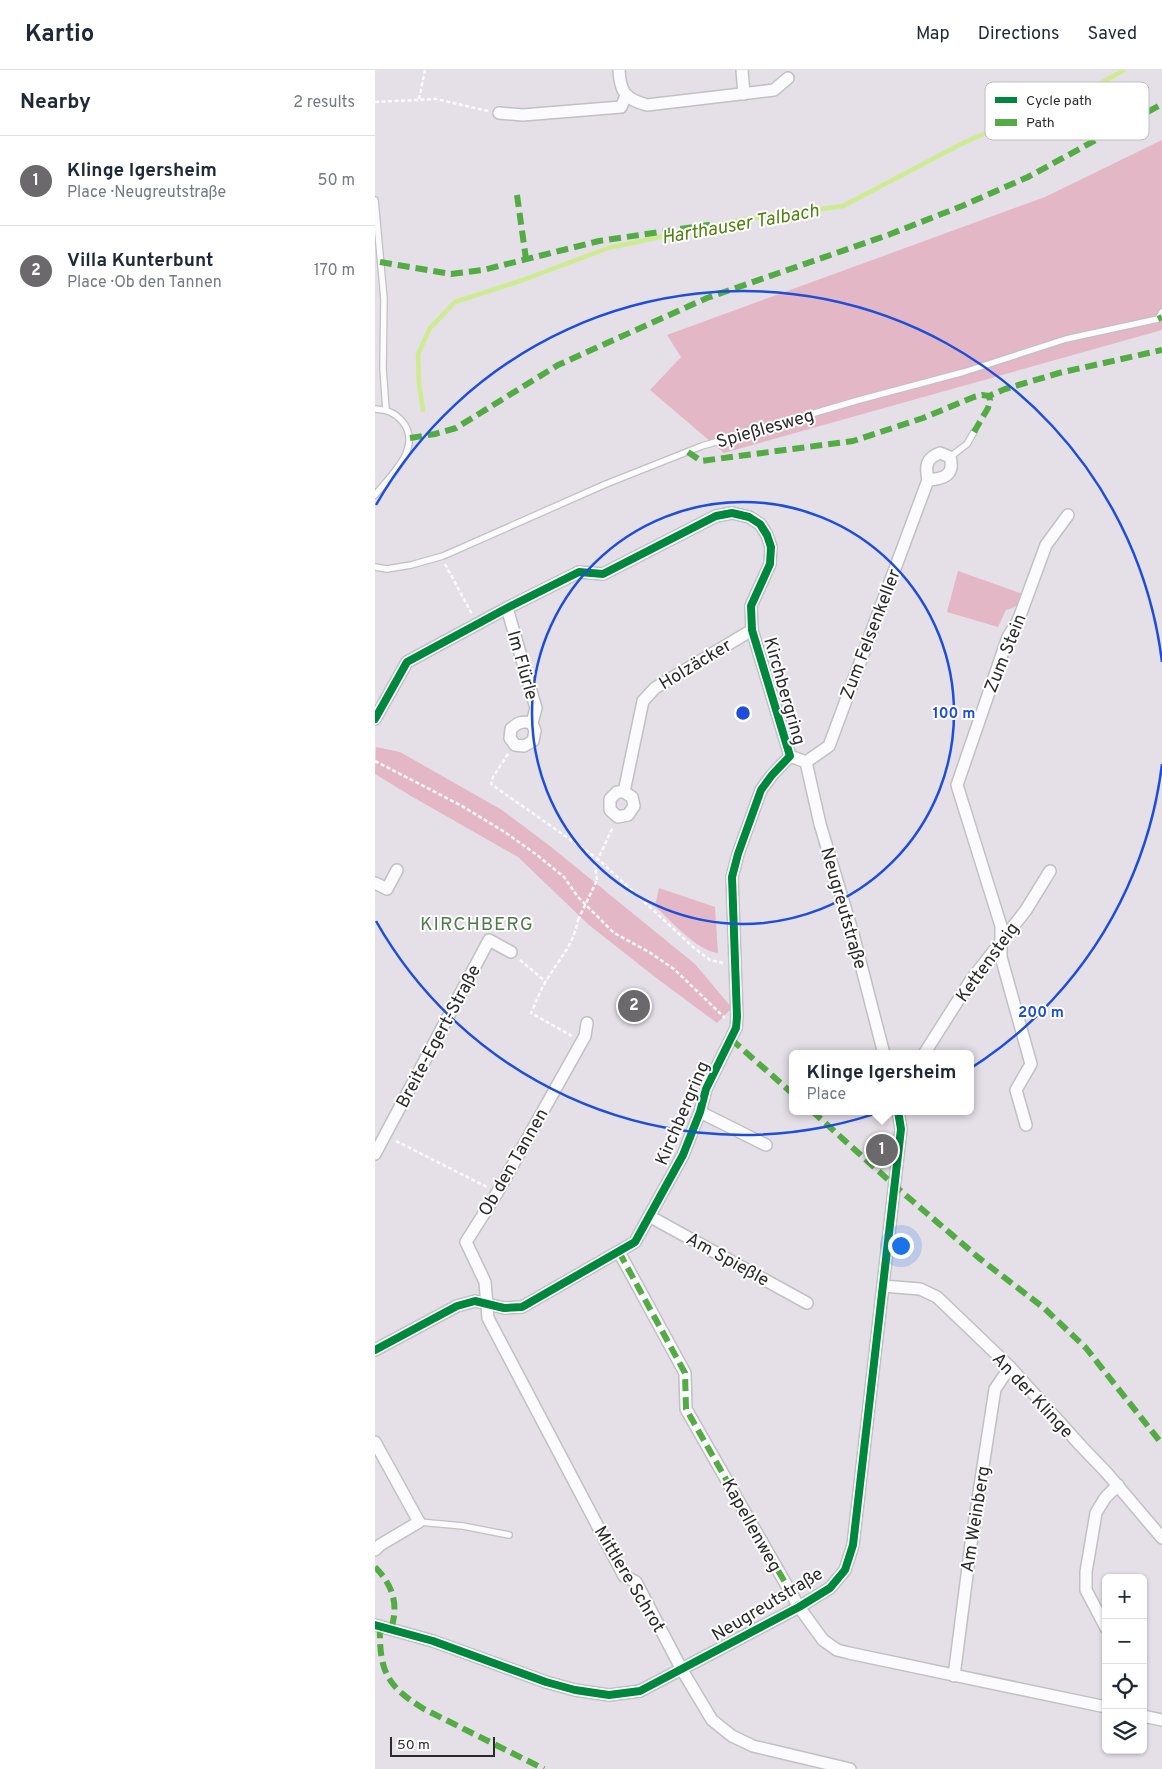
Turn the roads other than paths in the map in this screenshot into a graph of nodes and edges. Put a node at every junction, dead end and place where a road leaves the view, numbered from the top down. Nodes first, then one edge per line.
1 (619, 70) edge
2 (742, 70) edge
3 (788, 78) dead end
4 (744, 94) junction
5 (626, 96) junction
6 (499, 113) road end
7 (375, 200) edge
8 (1162, 312) edge
9 (375, 409) edge
10 (385, 410) junction
11 (974, 432) dead end
12 (949, 457) junction
13 (928, 480) junction
14 (375, 495) edge
15 (1068, 515) dead end
16 (375, 568) edge
17 (507, 608) junction
18 (752, 630) junction
19 (375, 719) edge
20 (532, 723) junction
21 (790, 756) junction
22 (806, 762) junction
23 (624, 792) junction
24 (397, 870) dead end
25 (1051, 871) dead end
26 (375, 882) edge
27 (1001, 941) junction
28 (511, 952) road end
29 (587, 1024) dead end
30 (883, 1050) edge
31 (927, 1050) edge
32 (700, 1112) junction
33 (899, 1115) edge
34 (1027, 1125) dead end
35 (766, 1145) dead end
36 (375, 1154) edge
37 (649, 1216) junction
38 (619, 1252) junction
39 (883, 1286) junction
40 (486, 1303) junction
41 (807, 1303) dead end
42 (375, 1350) edge
43 (1010, 1367) junction
44 (375, 1442) edge
45 (1117, 1486) junction
46 (419, 1522) junction
47 (509, 1535) dead end
48 (1162, 1538) edge
49 (375, 1550) edge
50 (799, 1607) junction
51 (1102, 1620) edge
52 (375, 1625) edge
53 (682, 1670) junction
54 (954, 1676) junction
55 (1102, 1706) edge
56 (1147, 1717) edge
57 (1162, 1720) edge
58 (850, 1769) edge

1 - 5 street
2 - 4 street
3 - 4 street
4 - 5 street
5 - 6 street
7 - 10 lane
8 - 16 lane, Spießlesweg
9 - 10 lane
10 - 14 lane
11 - 12 lane
12 - 13 street
12 - 13 street, Zum Felsenkeller
13 - 22 street, Zum Felsenkeller
15 - 27 street, Zum Stein
17 - 18 street, Kirchbergring
17 - 19 street, Kirchbergring
17 - 20 street, Im Flürle
18 - 21 street, Kirchbergring
18 - 23 street, Holzäcker
20 - 20 street, Im Flürle
21 - 22 street
21 - 32 street, Kirchbergring
22 - 30 street, Neugreutstraße
23 - 23 street, Holzäcker
24 - 26 street
25 - 27 street, Kettensteig
27 - 31 street, Kettensteig
27 - 34 street, Zum Stein
28 - 36 street, Breite-Egert-Straße
29 - 40 street, Ob den Tannen
32 - 35 street
32 - 37 street, Kirchbergring
33 - 39 street, Neugreutstraße
37 - 38 street, Kirchbergring
37 - 41 street, Am Spießle
38 - 40 street, Kirchbergring
38 - 50 street, Kapellenweg
39 - 43 street, An der Klinge
39 - 50 street, Neugreutstraße
40 - 42 street, Kirchbergring
40 - 53 street, Mittlere Schrot
43 - 45 street, An der Klinge
43 - 54 street, Am Weinberg
44 - 46 street
45 - 48 street, An der Klinge
45 - 51 street
46 - 47 lane
46 - 49 street
50 - 53 street, Neugreutstraße
50 - 54 street, Kapellenweg
52 - 53 street, Neugreutstraße
53 - 58 street, Mittlere Schrot
54 - 55 street, Kapellenweg
56 - 57 street

